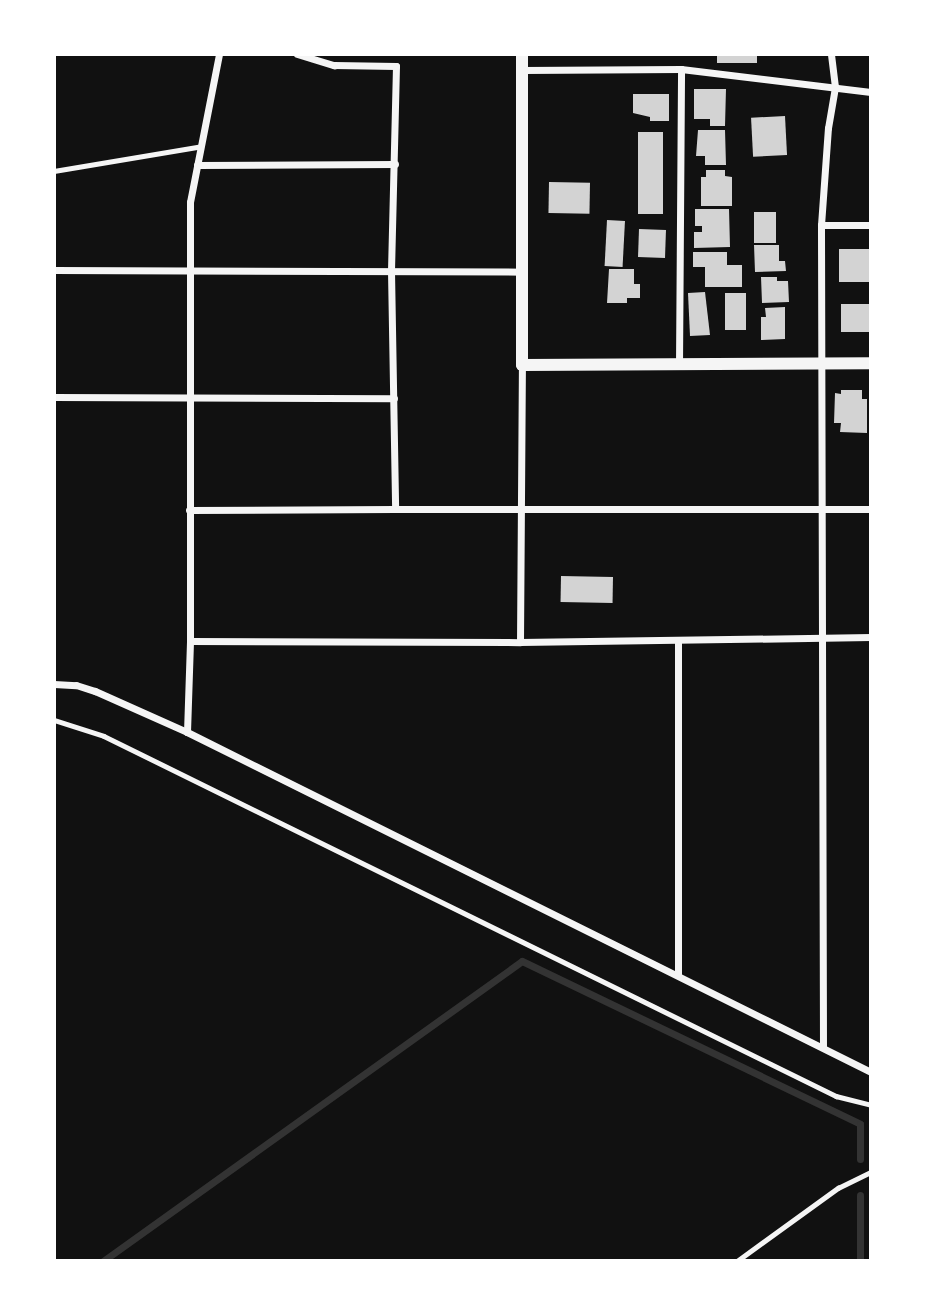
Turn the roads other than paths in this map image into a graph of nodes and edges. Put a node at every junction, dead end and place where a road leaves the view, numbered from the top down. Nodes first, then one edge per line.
1 (219, 54) edge
2 (297, 54) edge
3 (522, 54) edge
4 (831, 54) edge
5 (681, 69) junction
6 (523, 70) junction
7 (835, 87) junction
8 (871, 92) edge
9 (198, 147) junction
10 (395, 164) junction
11 (197, 165) junction
12 (54, 172) edge
13 (821, 225) junction
14 (871, 225) edge
15 (54, 270) edge
16 (188, 270) junction
17 (391, 271) junction
18 (523, 272) junction
19 (822, 362) junction
20 (871, 363) edge
21 (522, 365) junction
22 (679, 365) junction
23 (189, 396) junction
24 (54, 397) edge
25 (394, 398) junction
26 (520, 508) junction
27 (821, 508) junction
28 (396, 509) junction
29 (871, 509) edge
30 (189, 510) junction
31 (823, 637) junction
32 (871, 637) edge
33 (678, 640) junction
34 (190, 641) junction
35 (520, 642) junction
36 (54, 684) edge
37 (187, 732) junction
38 (678, 974) junction
39 (823, 1047) junction
40 (871, 1072) edge

1 - 9 street
2 - 10 street
3 - 6 street
4 - 7 street
5 - 6 street
5 - 7 street
5 - 22 street
6 - 18 street
7 - 8 street
7 - 13 street
9 - 11 street
9 - 12 lane
10 - 11 street
10 - 17 street
11 - 16 street
13 - 14 street
13 - 19 street
15 - 16 street
16 - 17 street
16 - 23 street
17 - 18 street
17 - 25 street
18 - 21 street
19 - 20 street
19 - 22 street
19 - 27 street
21 - 22 street
21 - 26 street
23 - 24 street
23 - 25 street
23 - 30 street
25 - 28 street
26 - 27 street
26 - 28 street
26 - 35 street
27 - 29 street
27 - 31 street
28 - 30 street
30 - 34 street
31 - 32 street
31 - 33 street
31 - 39 street
33 - 35 street
33 - 38 street
34 - 35 street
34 - 37 street
36 - 37 street
37 - 38 street
38 - 39 street
39 - 40 street

